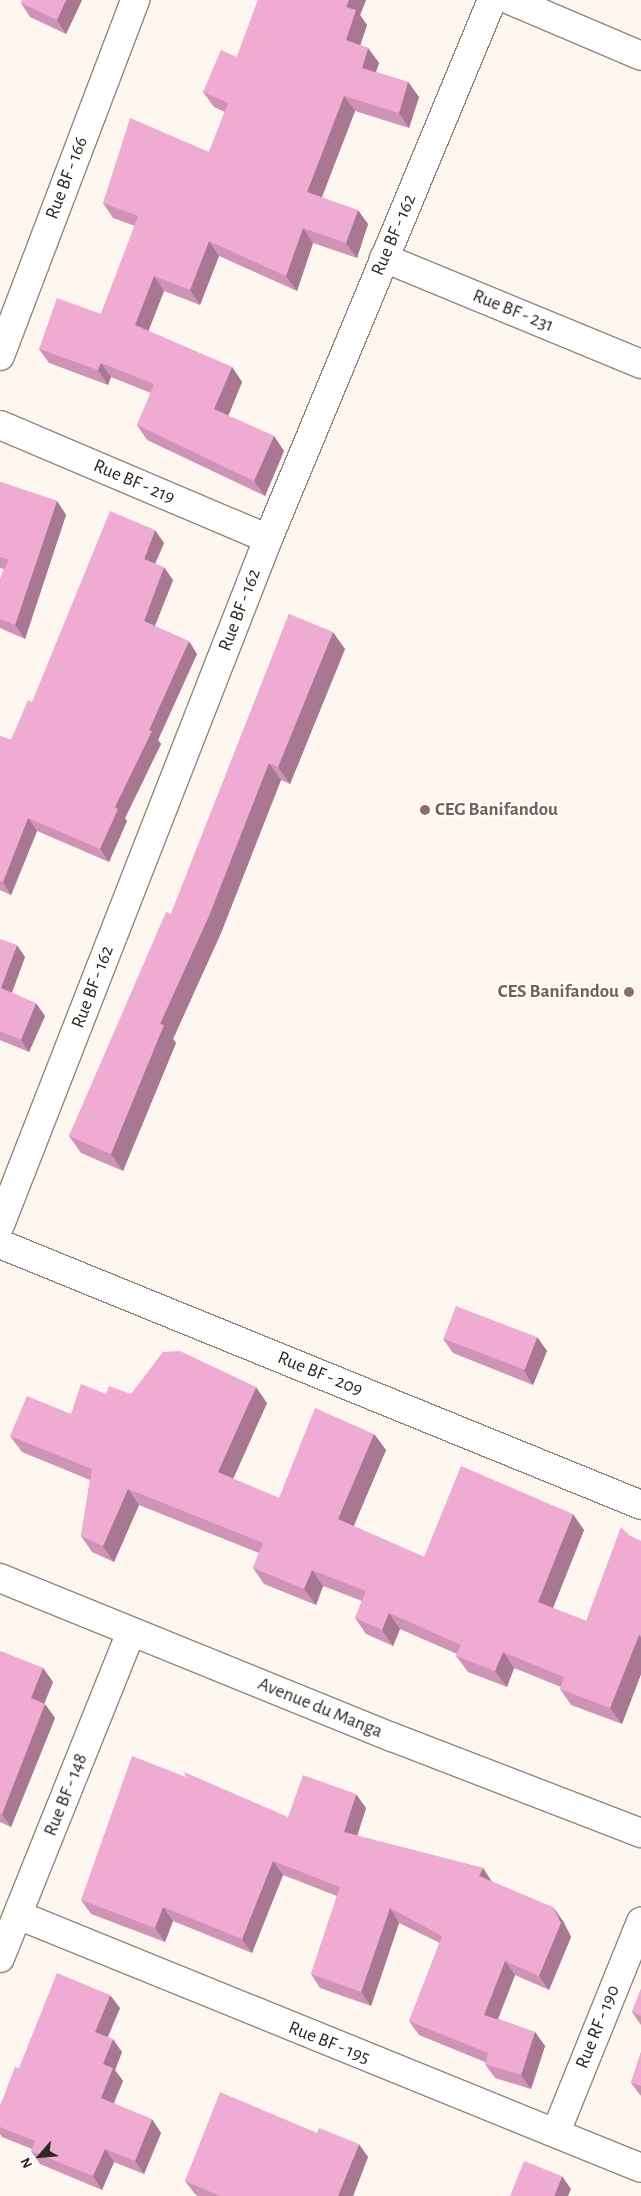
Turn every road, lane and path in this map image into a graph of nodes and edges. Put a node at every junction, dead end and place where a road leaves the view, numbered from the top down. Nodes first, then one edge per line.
1 (135, 0) edge
2 (492, 0) edge
3 (510, 0) edge
4 (641, 56) edge
5 (384, 258) junction
6 (0, 356) edge
7 (641, 364) edge
8 (0, 425) edge
9 (268, 539) junction
10 (0, 1225) edge
11 (0, 1244) edge
12 (641, 1505) edge
13 (0, 1578) edge
14 (131, 1632) junction
15 (641, 1833) edge
16 (18, 1914) junction
17 (641, 1922) edge
18 (0, 1958) edge
19 (556, 2132) junction
20 (641, 2168) edge

1 - 6 street, Rue BF - 166
2 - 5 street, Rue BF - 162
3 - 4 street
5 - 7 street, Rue BF - 231
5 - 9 street, Rue BF - 162
8 - 9 street, Rue BF - 219
9 - 10 street, Rue BF - 162
11 - 12 street, Rue BF - 209
13 - 14 street, Avenue du Manga
14 - 15 street, Avenue du Manga
14 - 16 street, Rue BF - 148
16 - 18 street, Rue BF - 148
16 - 19 street, Rue BF - 195
17 - 19 street, Rue RF - 190
19 - 20 street, Rue BF - 195

